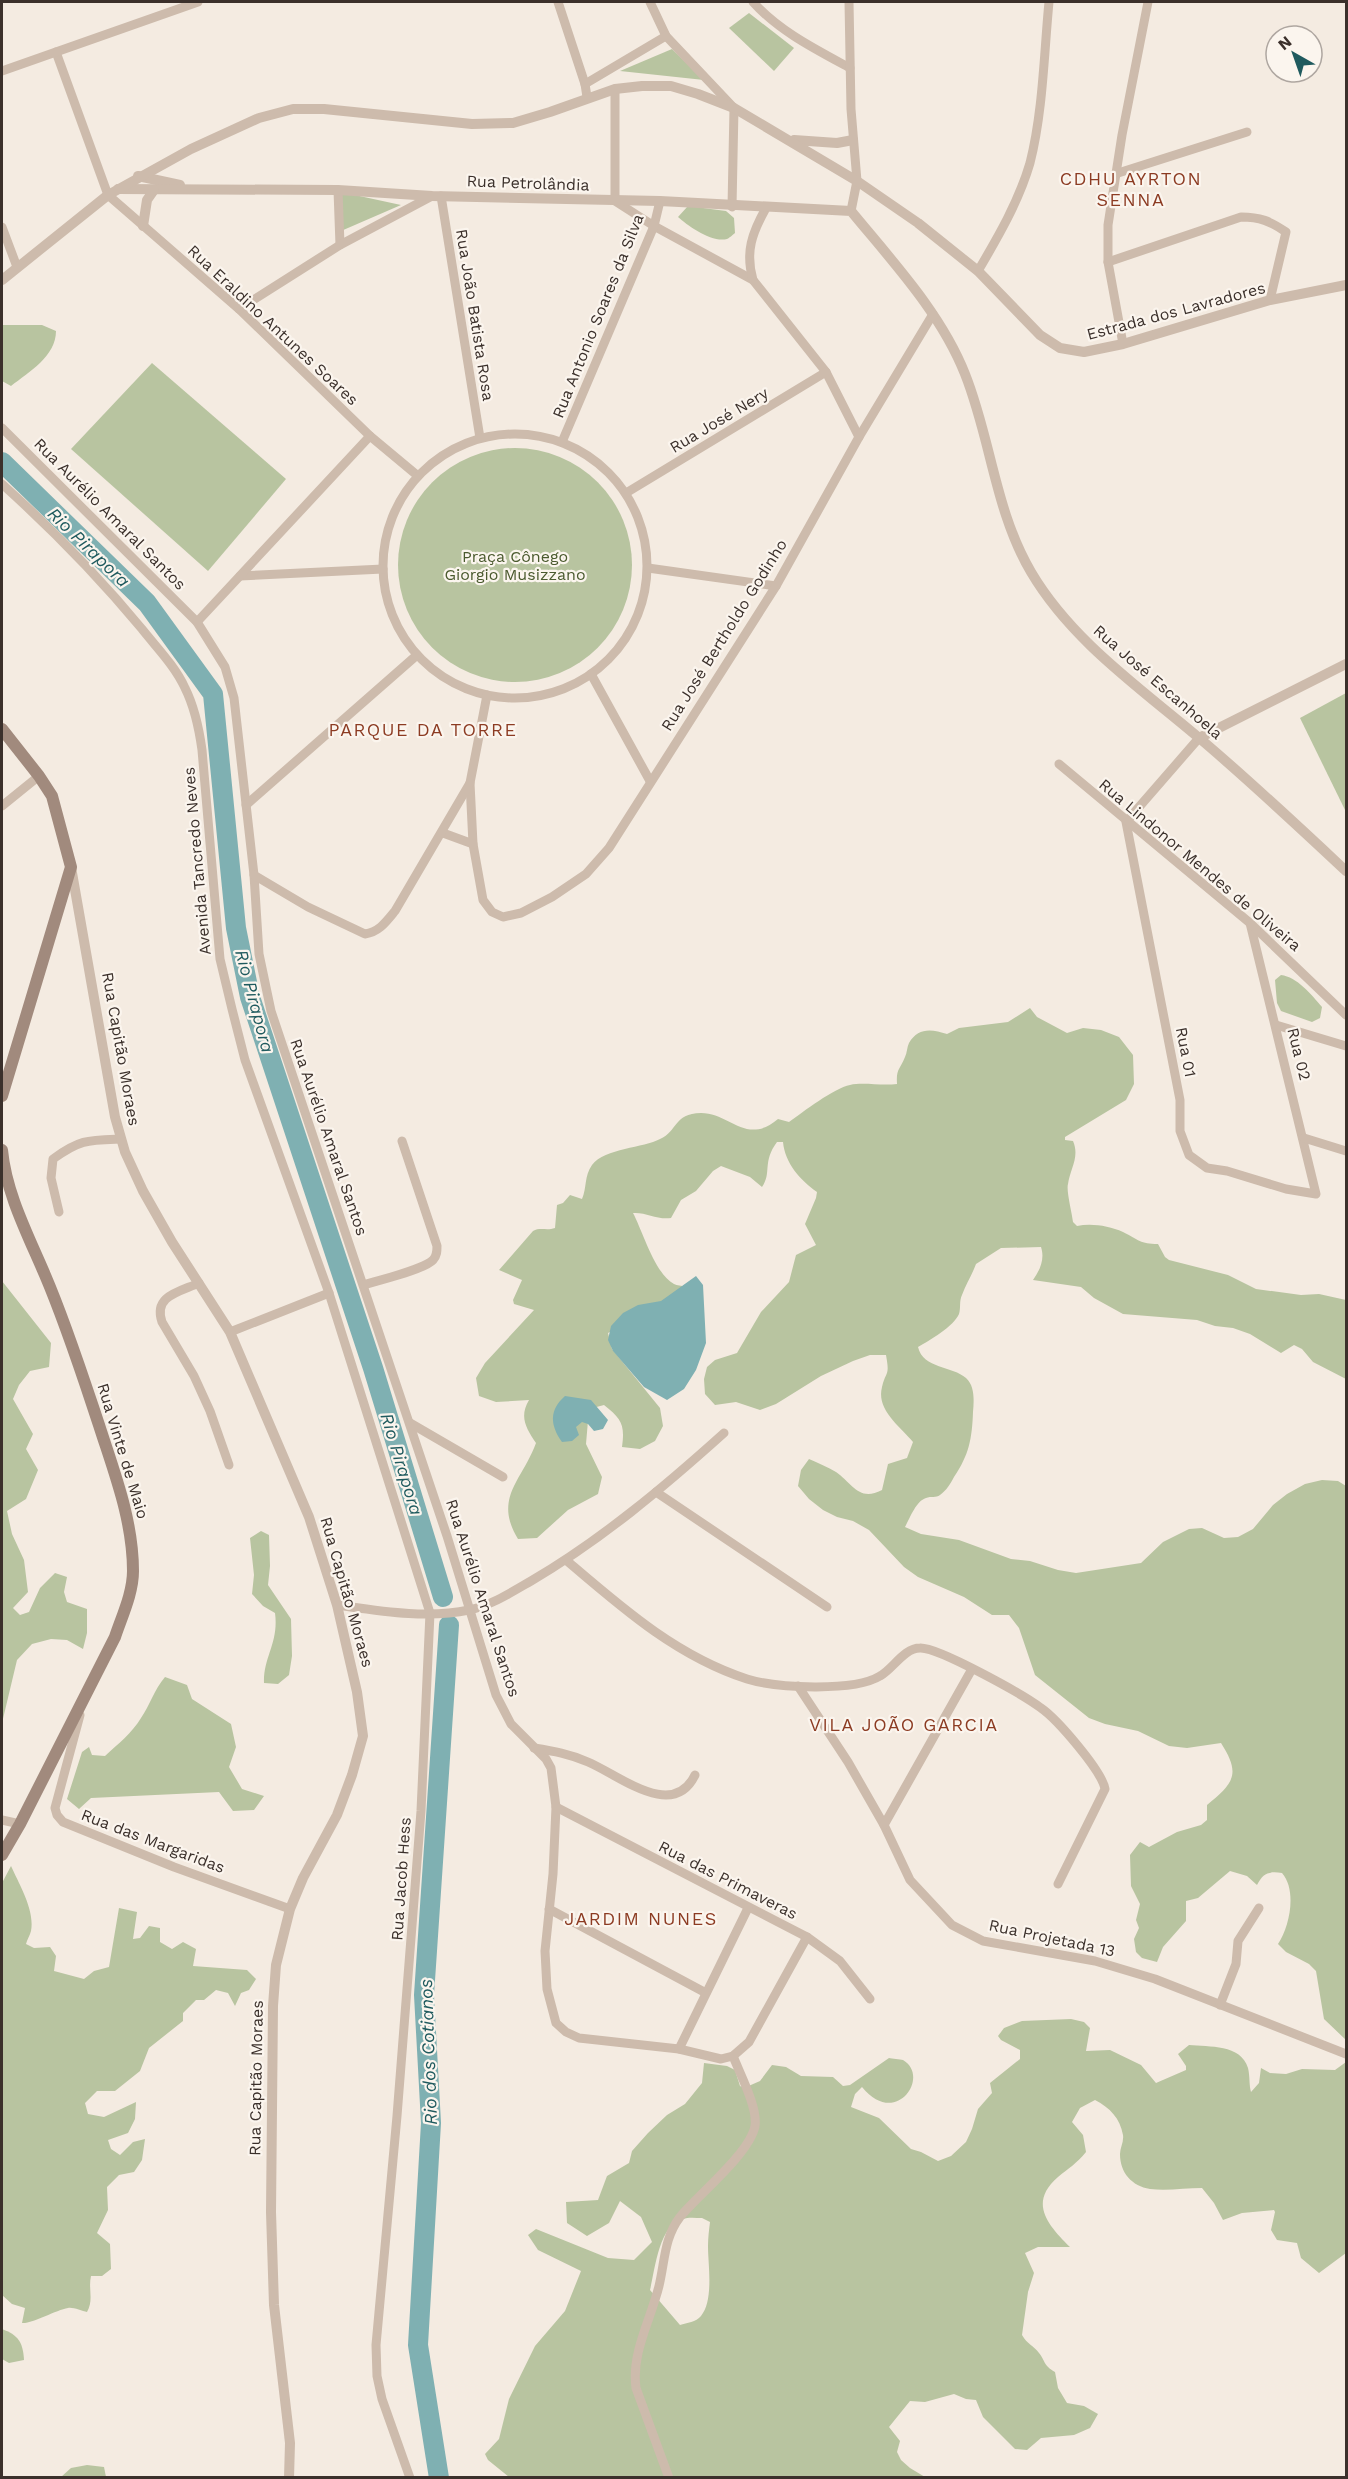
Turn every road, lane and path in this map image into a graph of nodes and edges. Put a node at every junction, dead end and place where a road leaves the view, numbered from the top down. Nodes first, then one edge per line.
1 (198, 2) edge
2 (558, 2) edge
3 (650, 2) edge
4 (753, 2) edge
5 (849, 2) edge
6 (1049, 2) edge
7 (1148, 2) edge
8 (666, 36) junction
9 (56, 52) junction
10 (850, 68) junction
11 (2, 71) edge
12 (585, 84) junction
13 (615, 89) junction
14 (587, 97) junction
15 (734, 108) junction
16 (1247, 132) dead end
17 (789, 139) junction
18 (853, 140) junction
19 (1115, 174) junction
20 (138, 177) junction
21 (857, 182) junction
22 (154, 190) junction
23 (204, 190) junction
24 (338, 190) junction
25 (113, 192) junction
26 (436, 196) junction
27 (615, 201) junction
28 (660, 201) junction
29 (732, 207) junction
30 (766, 208) junction
31 (851, 211) junction
32 (143, 226) junction
33 (654, 226) junction
34 (2, 227) edge
35 (340, 245) junction
36 (1108, 262) junction
37 (17, 267) junction
38 (978, 271) junction
39 (2, 280) edge
40 (753, 280) junction
41 (1347, 285) edge
42 (1270, 300) junction
43 (239, 309) junction
44 (933, 314) junction
45 (1123, 344) junction
46 (826, 372) junction
47 (2, 428) edge
48 (370, 436) junction
49 (859, 437) junction
50 (480, 438) junction
51 (562, 442) junction
52 (418, 476) junction
53 (2, 484) edge
54 (626, 493) junction
55 (648, 568) junction
56 (383, 569) junction
57 (240, 576) junction
58 (776, 586) junction
59 (197, 621) junction
60 (417, 655) junction
61 (1347, 664) edge
62 (591, 674) junction
63 (487, 695) junction
64 (2, 729) edge
65 (1199, 738) junction
66 (1059, 764) dead end
67 (39, 776) junction
68 (650, 781) junction
69 (470, 783) junction
70 (246, 805) junction
71 (2, 806) edge
72 (1126, 822) junction
73 (443, 833) junction
74 (473, 844) junction
75 (71, 867) junction
76 (1347, 871) edge
77 (254, 875) junction
78 (1250, 923) junction
79 (1347, 1015) edge
80 (1276, 1025) junction
81 (1347, 1046) edge
82 (2, 1096) edge
83 (1304, 1138) junction
84 (121, 1139) junction
85 (402, 1142) dead end
86 (2, 1150) edge
87 (1347, 1151) edge
88 (1316, 1194) joint
89 (59, 1212) dead end
90 (199, 1283) junction
91 (364, 1286) junction
92 (329, 1293) junction
93 (230, 1332) junction
94 (410, 1423) junction
95 (724, 1433) dead end
96 (229, 1465) dead end
97 (503, 1477) dead end
98 (656, 1492) junction
99 (566, 1560) junction
100 (337, 1605) junction
101 (827, 1607) dead end
102 (470, 1610) junction
103 (430, 1613) junction
104 (972, 1669) junction
105 (798, 1686) junction
106 (86, 1695) junction
107 (534, 1748) junction
108 (695, 1774) dead end
109 (556, 1807) junction
110 (2, 1820) edge
111 (20, 1824) junction
112 (884, 1825) junction
113 (2, 1855) edge
114 (1058, 1884) dead end
115 (748, 1908) junction
116 (1259, 1908) dead end
117 (290, 1909) junction
118 (549, 1909) junction
119 (807, 1937) junction
120 (706, 1993) junction
121 (870, 1999) dead end
122 (1220, 2005) junction
123 (679, 2049) junction
124 (1347, 2054) edge
125 (733, 2056) junction
126 (289, 2478) edge
127 (410, 2478) edge
128 (669, 2478) edge

1 - 9 street
2 - 12 street
3 - 8 street
4 - 10 street
5 - 10 street
6 - 38 street
7 - 19 street
8 - 12 street
8 - 15 street
9 - 11 street
9 - 25 street
10 - 18 street
12 - 14 street
13 - 14 street, Estrada dos Lavradores
13 - 15 street, Estrada dos Lavradores
13 - 27 street
14 - 20 street, Estrada dos Lavradores
15 - 17 street, Estrada dos Lavradores
15 - 29 street
16 - 19 street
17 - 18 street
17 - 21 street, Estrada dos Lavradores
18 - 21 street
19 - 36 street
20 - 23 street
20 - 25 street, Estrada dos Lavradores
21 - 31 street
21 - 38 street, Estrada dos Lavradores
22 - 23 street
22 - 25 street
22 - 32 street
23 - 24 street, Rua Petrolândia
24 - 26 street, Rua Petrolândia
24 - 35 street
25 - 32 street, Rua Eraldino Antunes Soares
25 - 37 street, Estrada dos Lavradores
26 - 27 street, Rua Petrolândia
26 - 35 street
26 - 50 street, Rua João Batista Rosa
27 - 28 street, Rua Petrolândia
27 - 33 street
28 - 29 street, Rua Petrolândia
28 - 33 street, Rua Antonio Soares da Silva
29 - 30 street, Rua Petrolândia
30 - 31 street, Rua Petrolândia
30 - 40 street
31 - 44 street, Rua José Escanhoela
32 - 43 street, Rua Eraldino Antunes Soares
33 - 40 street
33 - 51 street, Rua Antonio Soares da Silva
34 - 37 street
35 - 43 street
36 - 42 street
36 - 45 street
37 - 39 street, Estrada dos Lavradores
38 - 45 street, Estrada dos Lavradores
40 - 46 street
41 - 42 street, Estrada dos Lavradores
42 - 45 street, Estrada dos Lavradores
43 - 48 street, Rua Eraldino Antunes Soares
44 - 49 street, Rua José Bertholdo Godinho
44 - 65 street, Rua José Escanhoela
46 - 49 street
46 - 54 street, Rua José Nery
47 - 59 street, Rua Aurélio Amaral Santos
48 - 52 street, Rua Eraldino Antunes Soares
48 - 57 street
49 - 58 street, Rua José Bertholdo Godinho
50 - 51 street
50 - 52 street
51 - 54 street
52 - 56 street
53 - 92 street, Avenida Tancredo Neves
54 - 55 street
55 - 58 street
55 - 62 street
56 - 57 street
56 - 60 street
57 - 59 street
58 - 68 street, Rua José Bertholdo Godinho
59 - 70 street, Rua Aurélio Amaral Santos
60 - 63 street
60 - 70 street
61 - 65 street
62 - 63 street
62 - 68 street
63 - 69 street
64 - 67 main road, Rua Capitão Moraes
65 - 72 street
65 - 76 street, Rua José Escanhoela
66 - 72 street, Rua Lindonor Mendes de Oliveira
67 - 71 street
67 - 75 main road, Rua Capitão Moraes
68 - 74 street, Rua José Bertholdo Godinho
69 - 73 street
69 - 74 street
70 - 77 street, Rua Aurélio Amaral Santos
72 - 78 street, Rua Lindonor Mendes de Oliveira
72 - 88 street, Rua 01
73 - 74 street
73 - 77 street
75 - 82 main road
75 - 84 street, Rua Capitão Moraes
77 - 91 street, Rua Aurélio Amaral Santos
78 - 79 street, Rua Lindonor Mendes de Oliveira
78 - 80 street, Rua 02
80 - 81 street
80 - 83 street, Rua 02
83 - 87 street
83 - 88 street, Rua 02
84 - 89 street
84 - 90 street, Rua Capitão Moraes
85 - 91 street
86 - 106 main road, Rua Vinte de Maio
90 - 93 street, Rua Capitão Moraes
90 - 96 street
91 - 94 street, Rua Aurélio Amaral Santos
92 - 93 street
92 - 103 street, Rua Jacob Hess
93 - 100 street, Rua Capitão Moraes
94 - 97 street
94 - 102 street, Rua Aurélio Amaral Santos
95 - 98 street
98 - 99 street
98 - 101 street
99 - 102 street
99 - 105 street
100 - 103 street
100 - 117 street, Rua Capitão Moraes
102 - 103 street
102 - 107 street, Rua Aurélio Amaral Santos
103 - 127 street, Rua Jacob Hess
104 - 105 street
104 - 112 street
104 - 114 street
105 - 112 street, Rua Projetada 13
106 - 111 main road, Rua Vinte de Maio
106 - 117 street, Rua das Margaridas
107 - 108 street
107 - 109 street, Rua Aurélio Amaral Santos
109 - 115 street, Rua das Primaveras
109 - 118 street, Rua Aurélio Amaral Santos
110 - 111 street
111 - 113 main road, Rua Vinte de Maio
112 - 122 street, Rua Projetada 13
115 - 119 street, Rua das Primaveras
115 - 120 street
116 - 122 street
117 - 126 street, Rua Capitão Moraes
118 - 120 street
118 - 123 street, Rua Aurélio Amaral Santos
119 - 121 street, Rua das Primaveras
119 - 125 street
120 - 123 street
122 - 124 street, Rua Projetada 13
123 - 125 street, Rua Aurélio Amaral Santos
125 - 128 street

